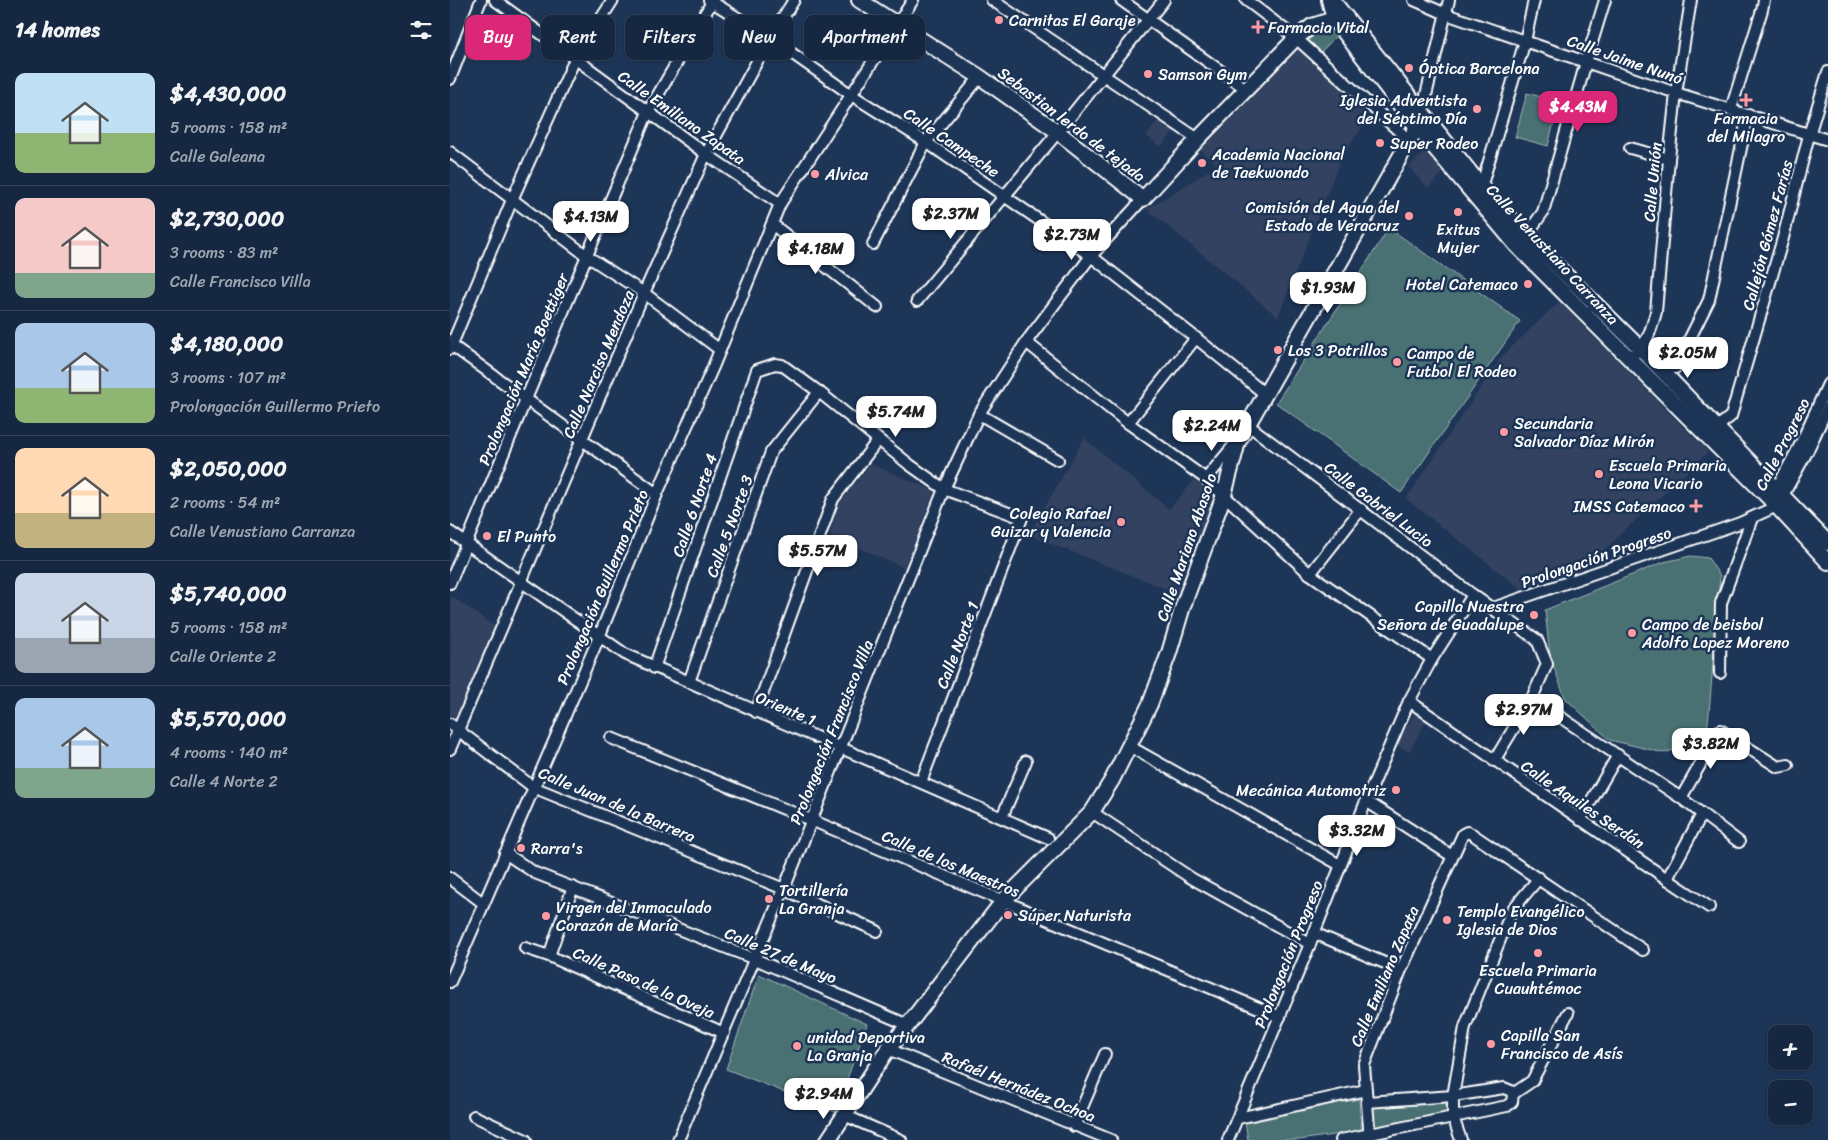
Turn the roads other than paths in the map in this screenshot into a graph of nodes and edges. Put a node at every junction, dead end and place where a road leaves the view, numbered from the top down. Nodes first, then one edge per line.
1 (481, 0) edge
2 (495, 0) edge
3 (613, 0) edge
4 (794, 0) edge
5 (859, 0) edge
6 (913, 0) edge
7 (992, 0) edge
8 (1121, 0) edge
9 (1164, 0) edge
10 (1246, 0) edge
11 (1414, 0) edge
12 (1449, 0) edge
13 (1534, 0) edge
14 (1606, 0) edge
15 (1692, 0) edge
16 (1764, 0) edge
17 (711, 1) edge
18 (1334, 7) edge
19 (1446, 14) junction
20 (603, 15) edge
21 (733, 15) edge
22 (785, 15) edge
23 (882, 15) edge
24 (903, 15) edge
25 (1149, 20) junction
26 (541, 34) edge
27 (1296, 38) junction
28 (1525, 41) junction
29 (925, 43) edge
30 (794, 55) edge
31 (575, 60) edge
32 (576, 60) edge
33 (758, 60) edge
34 (873, 60) edge
35 (1586, 62) junction
36 (1828, 72) edge
37 (1103, 76) junction
38 (980, 77) junction
39 (450, 79) edge
40 (1246, 89) junction
41 (1676, 93) junction
42 (850, 94) junction
43 (1731, 109) junction
44 (648, 112) junction
45 (1422, 112) junction
46 (1748, 115) junction
47 (1417, 127) junction
48 (1058, 132) junction
49 (1809, 135) junction
50 (1198, 139) junction
51 (1410, 140) junction
52 (1828, 140) edge
53 (926, 142) junction
54 (1630, 148) dead end
55 (450, 152) edge
56 (706, 154) junction
57 (1668, 159) junction
58 (1481, 186) junction
59 (1004, 195) junction
60 (1143, 199) junction
61 (512, 200) junction
62 (1477, 200) junction
63 (780, 204) junction
64 (772, 224) junction
65 (1522, 241) junction
66 (873, 244) dead end
67 (587, 256) junction
68 (1091, 256) junction
69 (644, 293) junction
70 (917, 301) dead end
71 (876, 307) dead end
72 (1196, 338) junction
73 (1026, 342) junction
74 (450, 346) edge
75 (1642, 346) junction
76 (720, 350) junction
77 (1629, 359) junction
78 (1828, 384) edge
79 (819, 392) junction
80 (1265, 394) junction
81 (526, 399) junction
82 (1828, 407) edge
83 (979, 414) junction
84 (1128, 423) junction
85 (1247, 424) junction
86 (1716, 428) junction
87 (582, 440) junction
88 (878, 440) junction
89 (1238, 442) junction
90 (1058, 460) dead end
91 (1206, 479) junction
92 (944, 489) junction
93 (657, 494) junction
94 (1224, 495) junction
95 (1774, 501) junction
96 (1361, 509) junction
97 (1752, 518) junction
98 (450, 532) edge
99 (1828, 543) edge
100 (466, 544) junction
101 (1828, 562) edge
102 (1310, 574) junction
103 (450, 582) edge
104 (522, 582) junction
105 (1473, 595) junction
106 (1493, 608) junction
107 (599, 636) junction
108 (1432, 659) junction
109 (654, 668) junction
110 (1720, 673) dead end
111 (689, 682) junction
112 (1532, 698) junction
113 (1409, 701) junction
114 (756, 712) junction
115 (454, 727) edge
116 (611, 738) dead end
117 (1129, 746) junction
118 (841, 747) junction
119 (450, 749) edge
120 (1618, 755) junction
121 (1494, 760) junction
122 (1026, 761) dead end
123 (1783, 766) dead end
124 (921, 782) junction
125 (534, 787) junction
126 (1681, 798) junction
127 (1366, 801) junction
128 (1092, 812) junction
129 (1702, 814) junction
130 (1002, 817) junction
131 (812, 820) junction
132 (1580, 820) junction
133 (1048, 838) dead end
134 (1739, 842) dead end
135 (505, 853) junction
136 (1452, 856) junction
137 (1340, 865) junction
138 (450, 878) edge
139 (1538, 878) junction
140 (1666, 879) junction
141 (572, 887) junction
142 (784, 889) junction
143 (1003, 901) junction
144 (483, 904) junction
145 (1709, 906) dead end
146 (877, 931) dead end
147 (1314, 933) junction
148 (1310, 944) junction
149 (525, 948) dead end
150 (1643, 950) dead end
151 (549, 956) junction
152 (755, 959) junction
153 (1401, 970) junction
154 (450, 982) edge
155 (1568, 1013) dead end
156 (1280, 1017) junction
157 (908, 1025) junction
158 (724, 1033) junction
159 (888, 1048) junction
160 (1105, 1054) dead end
161 (1366, 1090) junction
162 (1513, 1094) junction
163 (1453, 1096) junction
164 (1367, 1102) junction
165 (474, 1116) dead end
166 (844, 1116) junction
167 (1453, 1117) junction
168 (1238, 1118) junction
169 (1074, 1126) junction
170 (1370, 1138) edge
171 (526, 1140) edge
172 (678, 1140) edge
173 (828, 1140) edge
174 (901, 1140) edge
175 (1112, 1140) edge
176 (1228, 1140) edge
177 (1341, 1140) edge
178 (1461, 1140) edge

1 - 39 street
2 - 26 street, Calle Emiliano Zapata
3 - 20 street
4 - 22 street, Calle Narciso Mendoza
5 - 23 main road, Sebastian lerdo de tejada
6 - 24 street, Prolongación Guillermo Prieto
7 - 37 street
8 - 25 street
9 - 25 street
10 - 27 street
11 - 19 street, Calle Jaime Nunó
12 - 19 street
13 - 28 street
14 - 35 street
15 - 41 street, Calle Unión
16 - 43 street
17 - 21 street, Calle Campeche
17 - 44 street, Prolongación María Boettiger
18 - 27 main road
18 - 45 main road, Calle Venustiano Carranza
18 - 47 main road, Calle Venustiano Carranza
19 - 28 street, Calle Jaime Nunó
19 - 45 street
25 - 37 street
25 - 40 street
27 - 40 main road
27 - 51 street
28 - 35 street, Calle Jaime Nunó
28 - 58 street
29 - 38 main road, Sebastian lerdo de tejada
30 - 42 street, Calle Campeche
31 - 61 street
32 - 44 street, Calle Emiliano Zapata
33 - 56 street, Calle Narciso Mendoza
34 - 42 street, Prolongación Guillermo Prieto
35 - 41 street, Calle Jaime Nunó
35 - 65 street
36 - 49 street, Callejón Gómez Farías
37 - 48 street
37 - 50 street
38 - 48 main road, Sebastian lerdo de tejada
38 - 53 street
40 - 50 main road
41 - 43 street, Calle Jaime Nunó
41 - 57 street, Calle Unión
42 - 53 street, Calle Campeche
42 - 63 street, Prolongación Guillermo Prieto
43 - 46 street, Calle Jaime Nunó
44 - 56 street, Calle Emiliano Zapata
44 - 67 street, Prolongación María Boettiger
45 - 47 main road, Calle Mariano Abasolo
45 - 58 main road, Calle Venustiano Carranza
46 - 49 street, Calle Jaime Nunó
46 - 75 street
47 - 51 main road, Calle Mariano Abasolo
47 - 62 main road, Calle Venustiano Carranza
48 - 59 street
48 - 60 main road, Sebastian lerdo de tejada
49 - 52 street, Calle Jaime Nunó
49 - 86 street, Callejón Gómez Farías
50 - 60 main road
51 - 80 main road, Calle Mariano Abasolo
53 - 59 street, Calle Campeche
53 - 66 street
54 - 57 street
55 - 61 street
56 - 63 street, Calle Emiliano Zapata
56 - 69 street, Calle Narciso Mendoza
57 - 75 street, Calle Unión
58 - 62 street
58 - 65 main road, Calle Venustiano Carranza
59 - 68 street, Calle Campeche
59 - 70 street
60 - 68 street, Prolongación Francisco Villa
61 - 67 street
61 - 74 street
62 - 65 main road, Calle Venustiano Carranza
63 - 64 street, Prolongación Guillermo Prieto
64 - 71 street
64 - 76 street, Prolongación Guillermo Prieto
65 - 75 main road, Calle Venustiano Carranza
65 - 77 main road, Calle Venustiano Carranza
67 - 69 street
67 - 81 street, Prolongación María Boettiger
68 - 72 street, Calle Campeche
68 - 73 street, Prolongación Francisco Villa
69 - 76 street
69 - 87 street, Calle Narciso Mendoza
72 - 80 street, Calle Campeche
72 - 84 street
73 - 83 street, Prolongación Francisco Villa
73 - 84 street
74 - 81 street
75 - 77 street, Calle Unión
75 - 86 main road, Calle Venustiano Carranza
76 - 93 street, Prolongación Guillermo Prieto
77 - 95 main road, Calle Venustiano Carranza
78 - 95 street, Calle Progreso
79 - 88 street
79 - 109 street, Calle 6 Norte 4
79 - 111 street, Calle 5 Norte 3
80 - 85 main road, Calle Mariano Abasolo
81 - 87 street
81 - 100 street, Prolongación María Boettiger
82 - 95 street, Calle Progreso
83 - 90 street
83 - 92 street, Prolongación Francisco Villa
84 - 91 street
85 - 89 main road, Calle Mariano Abasolo
85 - 96 street, Calle Gabriel Lucio
86 - 95 main road, Calle Venustiano Carranza
87 - 93 street
87 - 104 street, Calle Narciso Mendoza
88 - 92 street
88 - 114 street
89 - 91 street
89 - 94 main road, Calle Mariano Abasolo
91 - 94 street
92 - 118 street, Prolongación Francisco Villa
92 - 124 street, Calle Norte 1
93 - 107 street, Prolongación Guillermo Prieto
94 - 102 street
94 - 117 main road, Calle Mariano Abasolo
95 - 97 street, Prolongación Progreso
95 - 99 main road, Calle Venustiano Carranza
95 - 101 main road, Calle Venustiano Carranza
96 - 102 street
96 - 105 street, Calle Gabriel Lucio
97 - 106 street, Prolongación Progreso
97 - 110 street
98 - 100 street, Oriente 1
100 - 103 street, Prolongación María Boettiger
100 - 104 street, Oriente 1
102 - 108 street
104 - 107 street, Oriente 1
104 - 115 street, Calle Narciso Mendoza
105 - 106 street, Calle Gabriel Lucio
105 - 108 street, Prolongación Progreso
106 - 112 street, Calle Gabriel Lucio
107 - 109 street, Oriente 1
107 - 125 street, Prolongación Guillermo Prieto
108 - 113 street, Prolongación Progreso
109 - 111 street, Oriente 1
111 - 114 street, Oriente 1
112 - 120 street
112 - 121 street
113 - 121 street, Calle Aquiles Serdán
113 - 127 street, Prolongación Progreso
114 - 118 street, Oriente 1
115 - 119 street, Calle Narciso Mendoza
115 - 125 street, Calle Juan de la Barrera
116 - 131 street, Calle de los Maestros
117 - 128 main road, Calle Mariano Abasolo
117 - 137 street
118 - 124 street, Oriente 1
118 - 131 street, Prolongación Francisco Villa
120 - 126 street
120 - 132 street
121 - 132 street, Calle Aquiles Serdán
122 - 130 street
123 - 126 street
124 - 130 street, Oriente 1
125 - 135 street, Prolongación Guillermo Prieto
125 - 142 street, Calle Juan de la Barrera
126 - 129 street
127 - 136 street
127 - 137 street, Prolongación Progreso
128 - 143 main road, Calle Mariano Abasolo
128 - 148 street
129 - 134 street
129 - 140 street
130 - 133 street, Oriente 1
131 - 142 street, Prolongación Francisco Villa
131 - 143 street, Calle de los Maestros
132 - 140 street, Calle Aquiles Serdán
135 - 141 street, Calle 27 de Mayo
135 - 144 street, Prolongación Guillermo Prieto
136 - 139 street, Calle Emiliano Zapata
136 - 153 street, Calle Emiliano Zapata
137 - 147 street, Prolongación Progreso
138 - 144 street
139 - 150 street
139 - 163 street
140 - 145 street, Calle Aquiles Serdán
141 - 151 street
141 - 152 street, Calle 27 de Mayo
142 - 146 street, Calle Juan de la Barrera
142 - 152 street, Prolongación Francisco Villa
143 - 156 street, Calle de los Maestros
143 - 157 main road, Calle Mariano Abasolo
144 - 154 street, Prolongación Guillermo Prieto
147 - 148 street, Prolongación Progreso
147 - 153 street
148 - 156 street, Prolongación Progreso
149 - 151 street, Calle Paso de la Oveja
151 - 158 street, Calle Paso de la Oveja
152 - 157 street, Calle 27 de Mayo
152 - 158 street, Prolongación Francisco Villa
153 - 161 street, Calle Emiliano Zapata
155 - 162 street
156 - 168 street, Prolongación Progreso
157 - 159 main road, Calle Mariano Abasolo
158 - 172 street, Prolongación Francisco Villa
159 - 166 main road, Calle Mariano Abasolo
159 - 169 street, Rafaél Hernádez Ochoa
160 - 169 street
161 - 164 street, Calle Emiliano Zapata
161 - 168 street
162 - 163 street
162 - 167 street
163 - 164 street
163 - 167 street
164 - 170 street, Calle Emiliano Zapata
165 - 171 street
166 - 173 main road, Calle Mariano Abasolo
166 - 174 street
167 - 170 street
167 - 178 street
168 - 176 street, Prolongación Progreso
169 - 175 street, Rafaél Hernádez Ochoa
170 - 177 street

